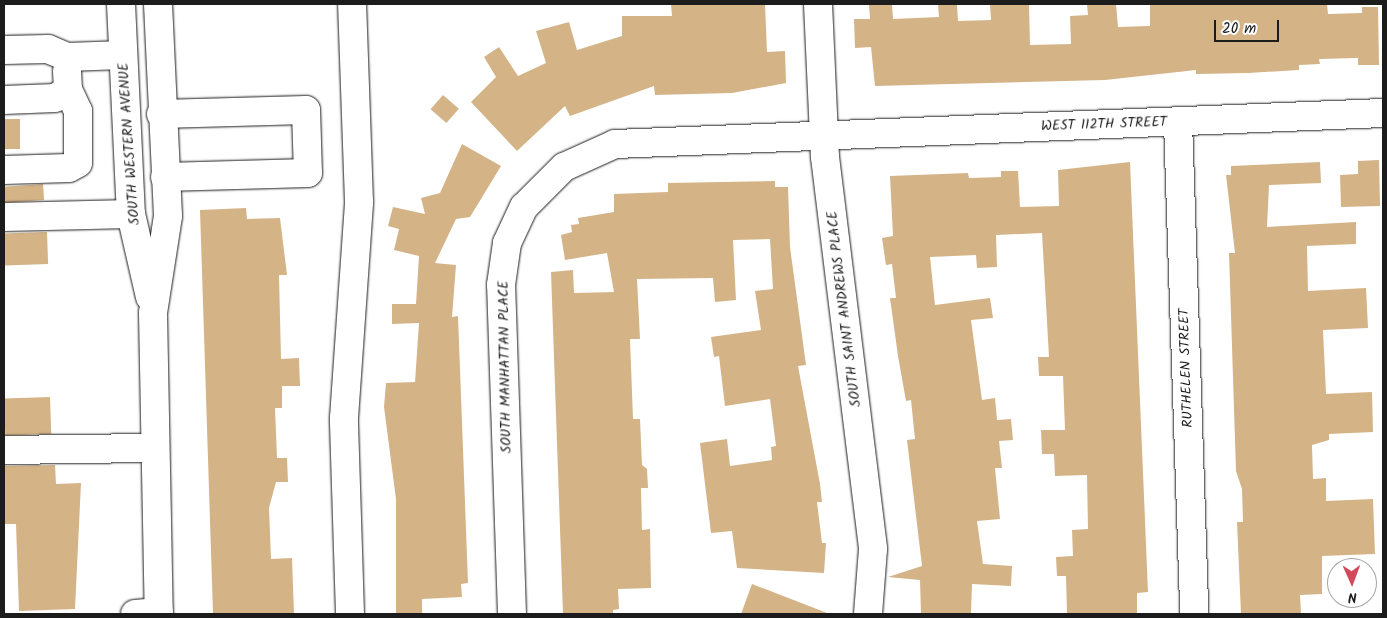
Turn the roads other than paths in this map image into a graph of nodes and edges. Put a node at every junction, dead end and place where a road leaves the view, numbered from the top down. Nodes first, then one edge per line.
1 (121, 4) edge
2 (158, 4) edge
3 (352, 4) edge
4 (818, 4) edge
5 (4, 50) edge
6 (123, 55) junction
7 (67, 57) junction
8 (68, 90) junction
9 (4, 100) edge
10 (1383, 113) edge
11 (161, 114) junction
12 (1178, 122) junction
13 (824, 132) junction
14 (4, 170) edge
15 (165, 177) junction
16 (131, 214) junction
17 (4, 217) edge
18 (153, 313) junction
19 (154, 448) junction
20 (4, 450) edge
21 (151, 614) edge
22 (350, 614) edge
23 (512, 614) edge
24 (868, 614) edge
25 (1194, 614) edge

1 - 6 street, SOUTH WESTERN AVENUE
2 - 11 street, SOUTH WESTERN AVENUE
3 - 22 street
4 - 13 street, SOUTH SAINT ANDREWS PLACE
5 - 7 street
6 - 7 street
6 - 16 street, SOUTH WESTERN AVENUE
7 - 8 street
8 - 9 street
8 - 14 street
10 - 12 street, WEST 112TH STREET
11 - 15 street, SOUTH WESTERN AVENUE
11 - 15 street
12 - 13 street, WEST 112TH STREET
12 - 25 street, RUTHELEN STREET
13 - 23 street, SOUTH MANHATTAN PLACE
13 - 24 street, SOUTH SAINT ANDREWS PLACE
15 - 18 street, SOUTH WESTERN AVENUE
16 - 17 street
16 - 18 street, SOUTH WESTERN AVENUE
18 - 19 street, SOUTH WESTERN AVENUE
19 - 20 street
19 - 21 street, SOUTH WESTERN AVENUE

